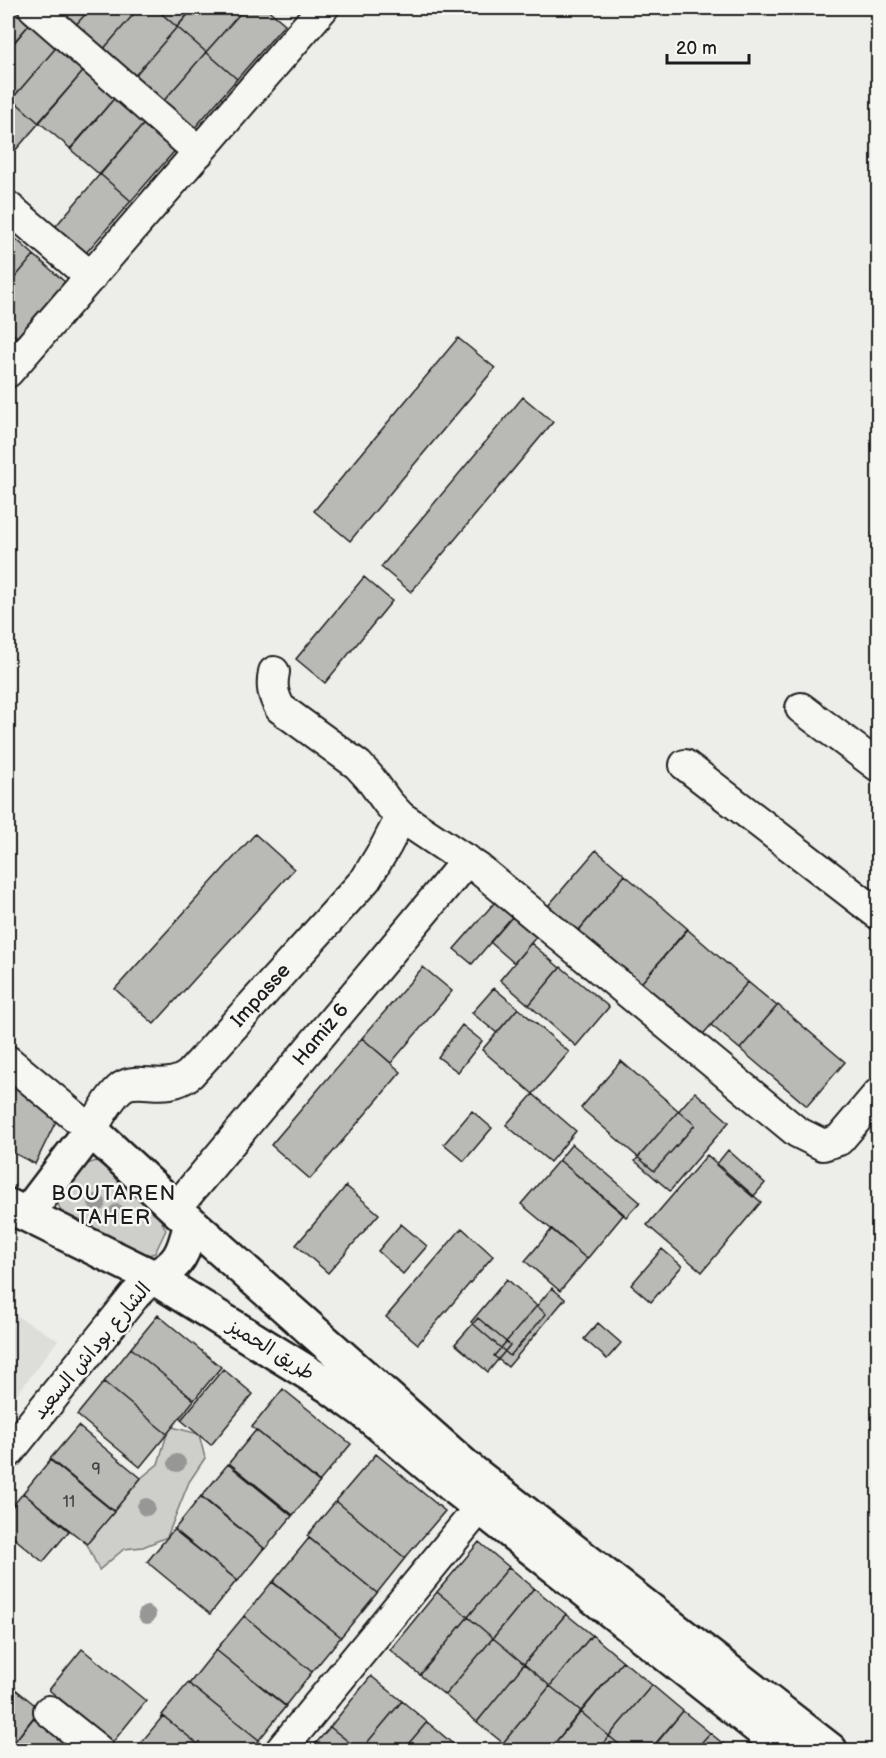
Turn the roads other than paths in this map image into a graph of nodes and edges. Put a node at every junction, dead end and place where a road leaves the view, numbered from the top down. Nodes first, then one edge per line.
1 (34, 8) edge
2 (308, 13) edge
3 (199, 152) junction
4 (8, 207) edge
5 (91, 277) junction
6 (8, 372) edge
7 (274, 672) dead end
8 (801, 708) dead end
9 (685, 765) dead end
10 (879, 766) edge
11 (401, 817) junction
12 (467, 860) junction
13 (879, 914) edge
14 (8, 1061) edge
15 (879, 1094) edge
16 (91, 1130) junction
17 (8, 1184) edge
18 (24, 1206) edge
19 (183, 1216) junction
20 (153, 1277) junction
21 (8, 1453) edge
22 (480, 1507) junction
23 (49, 1711) dead end
24 (98, 1750) edge
25 (281, 1750) edge
26 (787, 1750) edge
27 (830, 1750) edge

1 - 3 street
2 - 3 street
3 - 5 street
4 - 5 street
5 - 6 street
7 - 11 street
8 - 10 street
9 - 13 street
11 - 12 street
11 - 16 street, Impasse
12 - 15 street
12 - 19 street, Hamiz 6
14 - 16 street
16 - 18 main road
16 - 19 main road
17 - 18 main road
18 - 20 main road, طريق الحميز
19 - 20 main road
19 - 27 main road
20 - 21 street, الشارع بوداش السعيد
20 - 22 main road, طريق الحميز
22 - 25 street
22 - 26 main road, طريق الحميز
23 - 24 street

